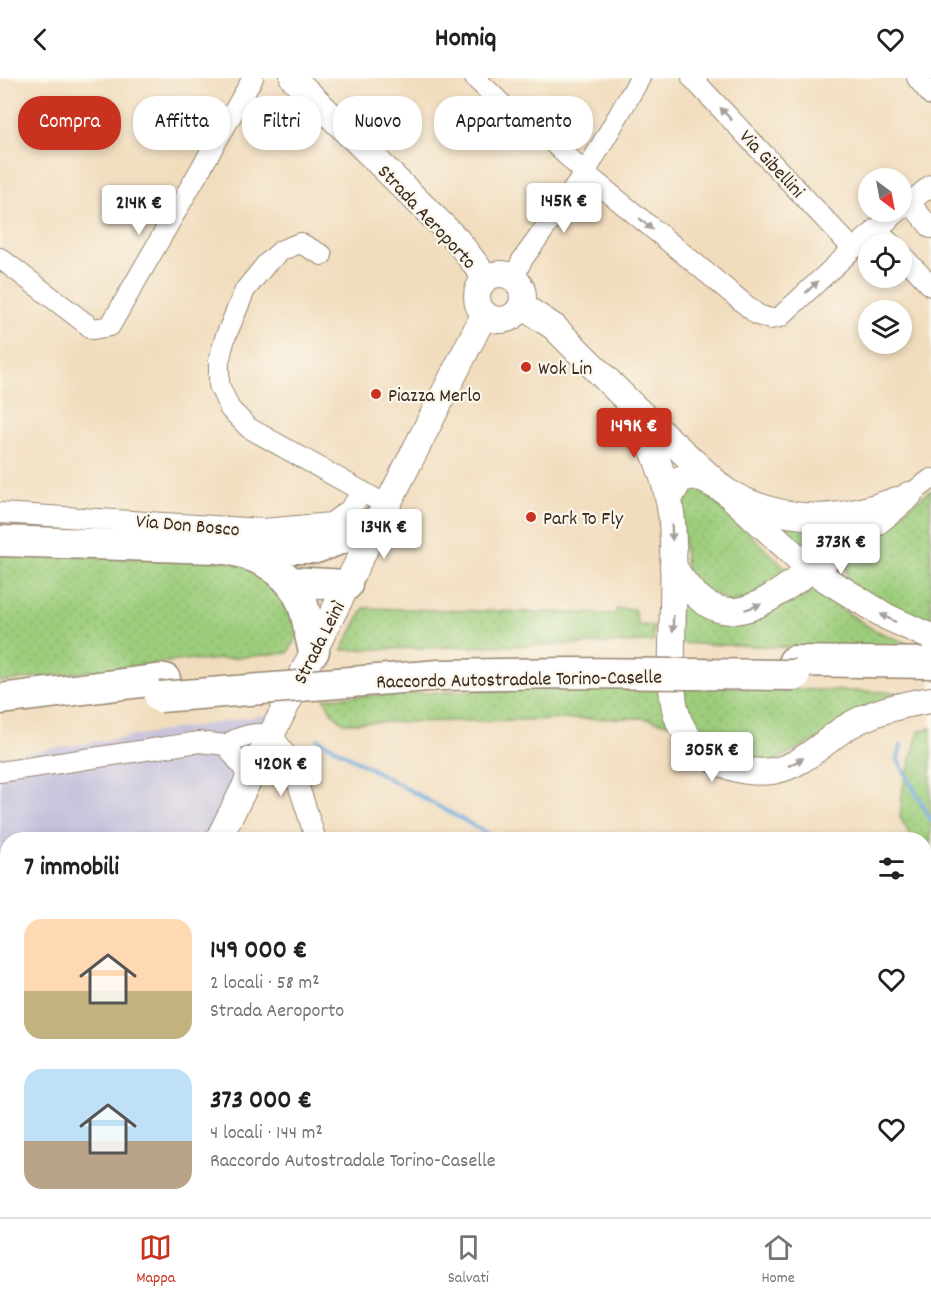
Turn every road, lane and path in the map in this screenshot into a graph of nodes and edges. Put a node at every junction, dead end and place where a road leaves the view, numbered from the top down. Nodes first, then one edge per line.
1 (253, 78) edge
2 (293, 78) edge
3 (475, 78) edge
4 (640, 78) edge
5 (692, 78) edge
6 (917, 78) edge
7 (931, 95) edge
8 (585, 173) junction
9 (931, 185) edge
10 (912, 200) edge
11 (912, 214) edge
12 (885, 222) edge
13 (931, 228) edge
14 (876, 229) junction
15 (881, 234) edge
16 (853, 249) junction
17 (322, 255) dead end
18 (0, 258) edge
19 (912, 266) edge
20 (486, 278) junction
21 (514, 278) junction
22 (931, 286) edge
23 (522, 306) junction
24 (484, 315) junction
25 (633, 406) junction
26 (931, 480) edge
27 (723, 490) junction
28 (363, 492) junction
29 (909, 495) junction
30 (669, 499) junction
31 (385, 512) junction
32 (0, 513) edge
33 (0, 541) edge
34 (847, 544) junction
35 (303, 548) junction
36 (228, 549) junction
37 (673, 566) junction
38 (811, 570) junction
39 (290, 582) junction
40 (348, 584) junction
41 (848, 595) junction
42 (931, 637) edge
43 (314, 651) junction
44 (931, 663) edge
45 (795, 668) junction
46 (931, 682) edge
47 (163, 688) junction
48 (0, 699) edge
49 (931, 700) edge
50 (0, 718) edge
51 (270, 736) junction
52 (226, 745) junction
53 (0, 772) edge
54 (247, 782) junction
55 (222, 832) edge
56 (313, 832) edge

1 - 18 street
2 - 20 main road, Strada Aeroporto
3 - 8 street
4 - 8 street
16 -> 5 street, Via Gibellini
6 - 7 street
8 -> 16 street
8 - 21 street
9 - 10 street
11 - 13 street
12 - 14 street
14 - 15 street
14 - 16 street
17 - 28 street
19 - 22 street
20 - 21 main road
20 - 24 main road
21 - 23 main road
23 - 24 main road
23 - 25 main road
24 - 31 main road, Strada Leinì
25 - 27 main road
25 - 30 main road
26 - 29 street
27 - 29 main road
27 - 30 main road
27 - 38 main road
28 - 31 street
28 - 32 street, Via Don Bosco
29 - 34 main road
30 -> 37 main road
31 - 35 highway
31 - 40 main road, Strada Leinì
33 - 36 highway
34 - 38 main road
34 - 41 main road
35 - 36 highway
35 - 40 highway
36 - 39 highway
37 -> 38 main road
37 -> 49 main road
38 - 41 main road
39 - 40 highway
39 - 43 highway
40 - 43 main road, Strada Leinì
42 -> 41 main road
43 - 51 main road, Strada Leinì
44 - 45 highway, Raccordo Autostradale Torino-Caselle
45 - 46 highway, Raccordo Autostradale Torino-Caselle
45 - 47 highway, Raccordo Autostradale Torino-Caselle
47 - 48 highway, Raccordo Autostradale Torino-Caselle
47 - 50 highway, Raccordo Autostradale Torino-Caselle
51 - 52 street
51 - 54 main road, Strada Leinì
51 - 56 street
52 - 53 street
52 - 54 street
54 - 55 main road, Strada Leinì

